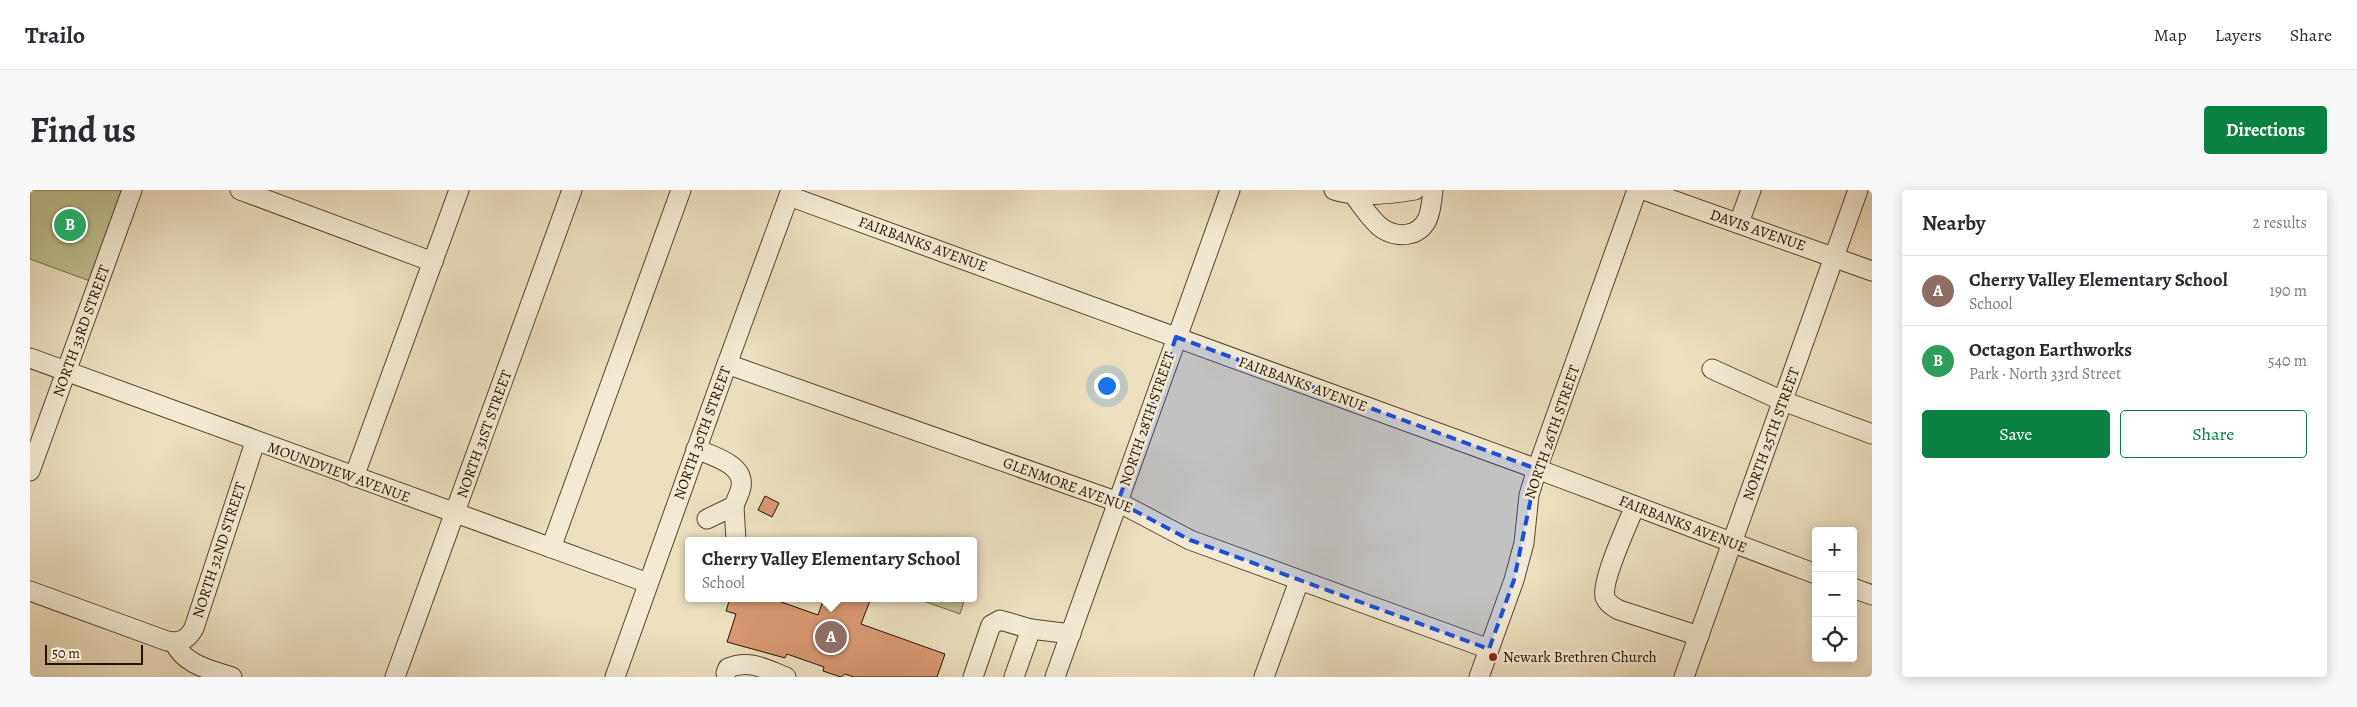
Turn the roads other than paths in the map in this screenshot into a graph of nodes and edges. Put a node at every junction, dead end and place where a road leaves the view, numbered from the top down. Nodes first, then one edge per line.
1 (132, 190) edge
2 (240, 190) edge
3 (459, 190) edge
4 (572, 190) edge
5 (681, 190) edge
6 (1230, 190) edge
7 (1334, 190) edge
8 (1415, 190) edge
9 (1433, 190) edge
10 (1638, 190) edge
11 (1644, 190) edge
12 (1750, 190) edge
13 (1858, 190) edge
14 (789, 192) edge
15 (1353, 194) junction
16 (1739, 223) junction
17 (1834, 256) junction
18 (434, 262) junction
19 (1872, 272) edge
20 (1176, 337) junction
21 (30, 358) edge
22 (727, 364) junction
23 (1712, 369) dead end
24 (66, 371) junction
25 (1783, 401) junction
26 (1872, 434) edge
27 (255, 442) junction
28 (696, 450) junction
29 (1537, 469) junction
30 (30, 471) edge
31 (354, 477) junction
32 (1118, 502) junction
33 (734, 506) junction
34 (1635, 506) junction
35 (454, 514) junction
36 (707, 519) dead end
37 (736, 537) edge
38 (1732, 542) junction
39 (551, 548) junction
40 (1812, 572) edge
41 (1299, 580) junction
42 (648, 583) junction
43 (1857, 589) edge
44 (30, 591) edge
45 (1872, 595) edge
46 (1031, 629) junction
47 (1071, 634) junction
48 (1699, 636) junction
49 (171, 642) junction
50 (1489, 649) junction
51 (726, 673) dead end
52 (232, 677) edge
53 (395, 677) edge
54 (615, 677) edge
55 (786, 677) edge
56 (973, 677) edge
57 (1014, 677) edge
58 (1055, 677) edge
59 (1264, 677) edge
60 (1479, 677) edge
61 (1684, 677) edge

1 - 24 street, NORTH 33RD STREET
2 - 18 street
3 - 18 street
4 - 35 street, NORTH 31ST STREET
5 - 39 street
6 - 20 street, NORTH 28TH STREET
7 - 15 street
8 - 15 street
9 - 15 street
10 - 29 street, NORTH 26TH STREET
11 - 16 street, DAVIS AVENUE
12 - 16 street
13 - 17 street, NORTH 25TH STREET
14 - 20 street, FAIRBANKS AVENUE
14 - 22 street, NORTH 30TH STREET
16 - 17 street, DAVIS AVENUE
17 - 19 street, DAVIS AVENUE
17 - 25 street, NORTH 25TH STREET
18 - 31 street
20 - 29 street, FAIRBANKS AVENUE
20 - 32 street, NORTH 28TH STREET
21 - 24 street, MOUNDVIEW AVENUE
22 - 28 street, NORTH 30TH STREET
22 - 32 street, GLENMORE AVENUE
23 - 25 street
24 - 27 street, MOUNDVIEW AVENUE
24 - 30 street, NORTH 33RD STREET
25 - 26 street
25 - 38 street, NORTH 25TH STREET
27 - 31 street, MOUNDVIEW AVENUE
27 - 49 street, NORTH 32ND STREET
28 - 33 street
28 - 42 street, NORTH 30TH STREET
29 - 34 street, FAIRBANKS AVENUE
29 - 50 street, NORTH 26TH STREET
31 - 35 street, MOUNDVIEW AVENUE
32 - 41 street, GLENMORE AVENUE
32 - 47 street, NORTH 28TH STREET
33 - 36 street
33 - 37 street
34 - 38 street, FAIRBANKS AVENUE
34 - 48 street
35 - 39 street, MOUNDVIEW AVENUE
35 - 53 street, NORTH 31ST STREET
38 - 40 street, FAIRBANKS AVENUE
38 - 48 street, NORTH 25TH STREET
39 - 42 street, MOUNDVIEW AVENUE
41 - 50 street, GLENMORE AVENUE
41 - 59 street
42 - 54 street, NORTH 30TH STREET
43 - 45 street
44 - 49 street
46 - 47 street
46 - 56 street
46 - 57 street
47 - 58 street, NORTH 28TH STREET
48 - 61 street, NORTH 25TH STREET
49 - 52 street
50 - 60 street, NORTH 26TH STREET
51 - 55 street

